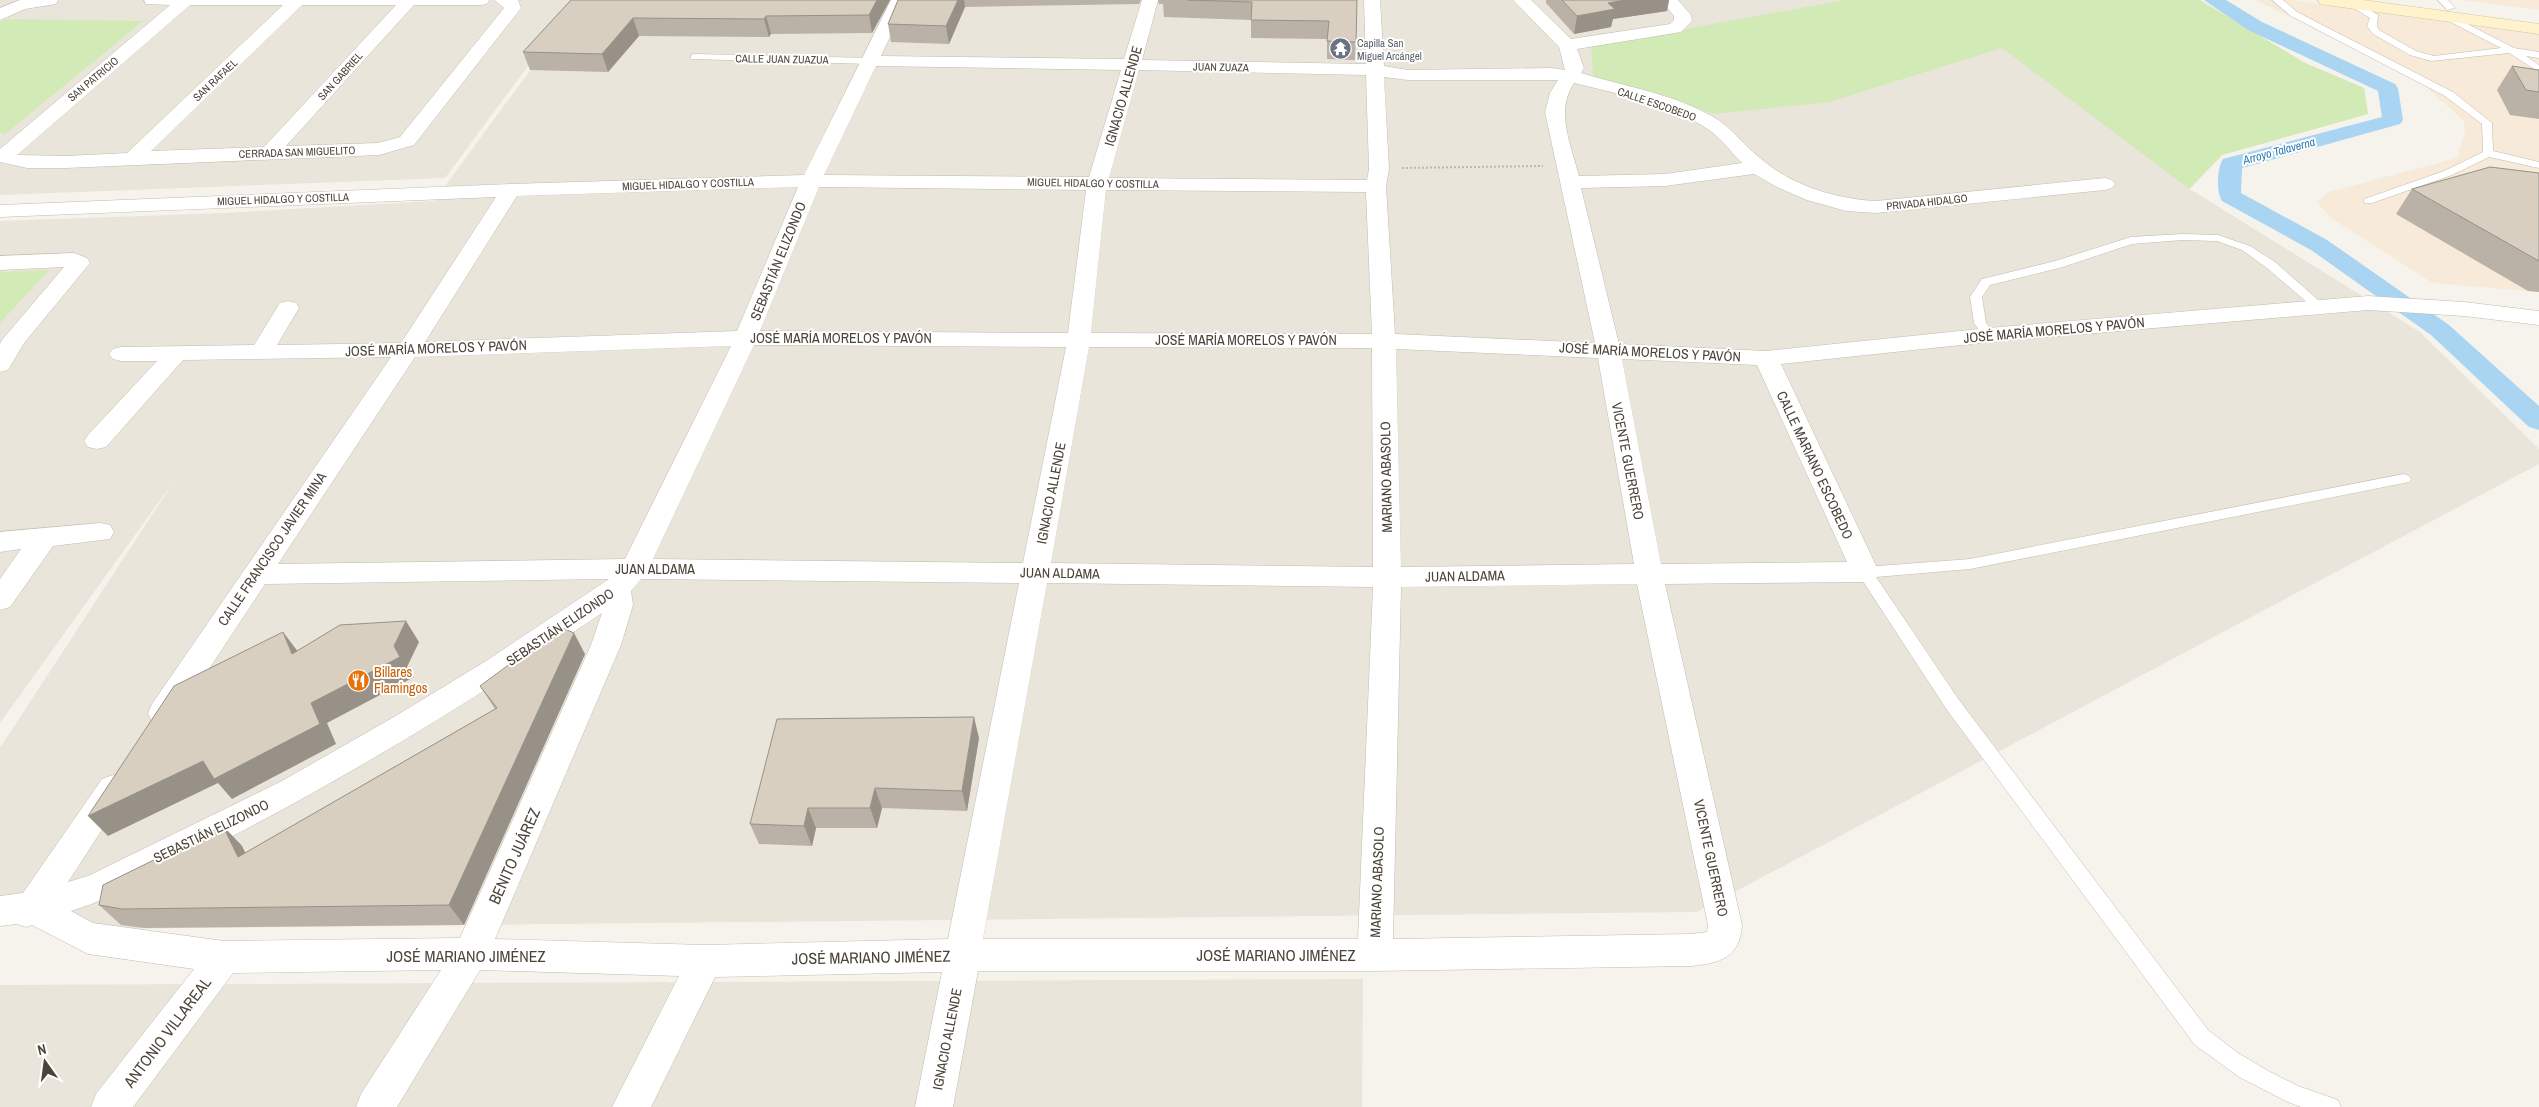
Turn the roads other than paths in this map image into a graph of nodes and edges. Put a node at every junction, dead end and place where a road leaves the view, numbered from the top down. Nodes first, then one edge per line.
1 (50, 0) edge
2 (152, 0) edge
3 (409, 0) edge
4 (481, 0) edge
5 (502, 0) edge
6 (899, 0) edge
7 (1150, 0) edge
8 (1372, 0) edge
9 (1521, 0) edge
10 (1670, 0) edge
11 (2277, 0) edge
12 (2326, 0) edge
13 (2392, 0) edge
14 (185, 1) edge
15 (297, 1) edge
16 (2352, 3) junction
17 (2446, 8) edge
18 (0, 15) edge
19 (2539, 19) edge
20 (2539, 28) edge
21 (1567, 45) junction
22 (2511, 50) junction
23 (2539, 56) edge
24 (694, 58) dead end
25 (870, 61) junction
26 (1133, 66) junction
27 (2539, 69) edge
28 (1374, 71) junction
29 (1570, 76) junction
30 (270, 152) junction
31 (2488, 153) junction
32 (1, 156) edge
33 (132, 158) junction
34 (2539, 166) edge
35 (1758, 167) junction
36 (1568, 174) junction
37 (1377, 177) junction
38 (811, 181) junction
39 (1098, 182) junction
40 (2105, 184) dead end
41 (511, 190) junction
42 (2368, 201) dead end
43 (0, 210) edge
44 (0, 263) edge
45 (2320, 307) junction
46 (288, 308) dead end
47 (2539, 318) edge
48 (1989, 335) junction
49 (746, 338) junction
50 (7, 340) edge
51 (1079, 340) junction
52 (1384, 341) junction
53 (1608, 349) junction
54 (408, 350) junction
55 (261, 352) junction
56 (176, 353) junction
57 (120, 354) dead end
58 (1766, 358) junction
59 (0, 365) edge
60 (97, 442) dead end
61 (2404, 480) dead end
62 (100, 532) dead end
63 (44, 538) junction
64 (0, 542) edge
65 (1036, 572) junction
66 (1865, 572) junction
67 (1649, 573) junction
68 (255, 574) junction
69 (1387, 577) junction
70 (626, 579) junction
71 (0, 600) edge
72 (146, 737) edge
73 (125, 770) edge
74 (16, 910) edge
75 (0, 928) edge
76 (1718, 945) joint
77 (471, 954) junction
78 (963, 955) junction
79 (1375, 955) junction
80 (224, 957) junction
81 (705, 961) junction
82 (110, 1107) edge
83 (375, 1107) edge
84 (630, 1107) edge
85 (934, 1107) edge
86 (2331, 1107) edge

1 - 18 street
2 - 14 street
3 - 4 street
3 - 15 street
3 - 30 street, SAN GABRIEL
5 - 30 street, CERRADA SAN MIGUELITO
6 - 25 street, SEBASTIÁN ELIZONDO
7 - 26 street, IGNACIO ALLENDE
8 - 28 street, MARIANO ABASOLO
9 - 21 street
10 - 21 street
11 - 31 lane
12 - 16 main road
13 - 17 main road
14 - 15 street
14 - 32 street, SAN PATRICIO
15 - 33 street, SAN RAFAEL
16 - 17 main road
16 - 22 lane
17 - 19 main road
17 - 20 main road
17 - 22 lane
21 - 29 street
22 - 23 lane
22 - 27 lane
24 - 25 lane, CALLE JUAN ZUAZUA
25 - 26 street, JUAN ZUAZA
25 - 38 street, SEBASTIÁN ELIZONDO
26 - 28 street, JUAN ZUAZA
26 - 39 street, IGNACIO ALLENDE
28 - 29 street, JUAN ZUAZA
28 - 37 street, MARIANO ABASOLO
29 - 35 street, CALLE ESCOBEDO
29 - 36 street, VICENTE GUERRERO
30 - 33 street, CERRADA SAN MIGUELITO
31 - 34 lane
31 - 42 lane
32 - 33 street, CERRADA SAN MIGUELITO
35 - 36 street
35 - 40 street, PRIVADA HIDALGO
36 - 53 street, VICENTE GUERRERO
37 - 39 street, MIGUEL HIDALGO Y COSTILLA
37 - 52 street, MARIANO ABASOLO
38 - 39 street, MIGUEL HIDALGO Y COSTILLA
38 - 41 street, MIGUEL HIDALGO Y COSTILLA
38 - 49 street, SEBASTIÁN ELIZONDO
39 - 51 street, IGNACIO ALLENDE
41 - 43 street, MIGUEL HIDALGO Y COSTILLA
41 - 54 street, CALLE FRANCISCO JAVIER MINA
44 - 50 street
45 - 47 street, JOSÉ MARÍA MORELOS Y PAVÓN
45 - 48 street, JOSÉ MARÍA MORELOS Y PAVÓN
45 - 48 lane
46 - 55 street
48 - 58 street, JOSÉ MARÍA MORELOS Y PAVÓN
49 - 51 street, JOSÉ MARÍA MORELOS Y PAVÓN
49 - 54 street, JOSÉ MARÍA MORELOS Y PAVÓN
49 - 70 street, SEBASTIÁN ELIZONDO
50 - 59 street
51 - 52 street, JOSÉ MARÍA MORELOS Y PAVÓN
51 - 65 street, IGNACIO ALLENDE
52 - 53 street, JOSÉ MARÍA MORELOS Y PAVÓN
52 - 69 street, MARIANO ABASOLO
53 - 58 street, JOSÉ MARÍA MORELOS Y PAVÓN
53 - 67 street, VICENTE GUERRERO
54 - 55 street, JOSÉ MARÍA MORELOS Y PAVÓN
54 - 68 street, CALLE FRANCISCO JAVIER MINA
55 - 56 street, JOSÉ MARÍA MORELOS Y PAVÓN
56 - 57 street, JOSÉ MARÍA MORELOS Y PAVÓN
56 - 60 street
58 - 66 street, CALLE MARIANO ESCOBEDO
61 - 66 lane
62 - 63 street
63 - 64 street
63 - 71 street
65 - 69 street, JUAN ALDAMA
65 - 70 street, JUAN ALDAMA
65 - 78 street, IGNACIO ALLENDE
66 - 67 street, JUAN ALDAMA
66 - 86 lane
67 - 69 street, JUAN ALDAMA
67 - 76 street, VICENTE GUERRERO
68 - 70 street, JUAN ALDAMA
68 - 72 street, CALLE FRANCISCO JAVIER MINA
69 - 79 street, MARIANO ABASOLO
70 - 74 street, SEBASTIÁN ELIZONDO
70 - 77 street, BENITO JUÁREZ
73 - 74 street
74 - 75 street
74 - 80 street, JOSÉ MARIANO JIMÉNEZ
76 - 79 street, JOSÉ MARIANO JIMÉNEZ
77 - 80 street, JOSÉ MARIANO JIMÉNEZ
77 - 81 street, JOSÉ MARIANO JIMÉNEZ
77 - 83 street, BENITO JUÁREZ
78 - 79 street, JOSÉ MARIANO JIMÉNEZ
78 - 81 street, JOSÉ MARIANO JIMÉNEZ
78 - 85 street, IGNACIO ALLENDE
80 - 82 street, ANTONIO VILLAREAL
81 - 84 street

